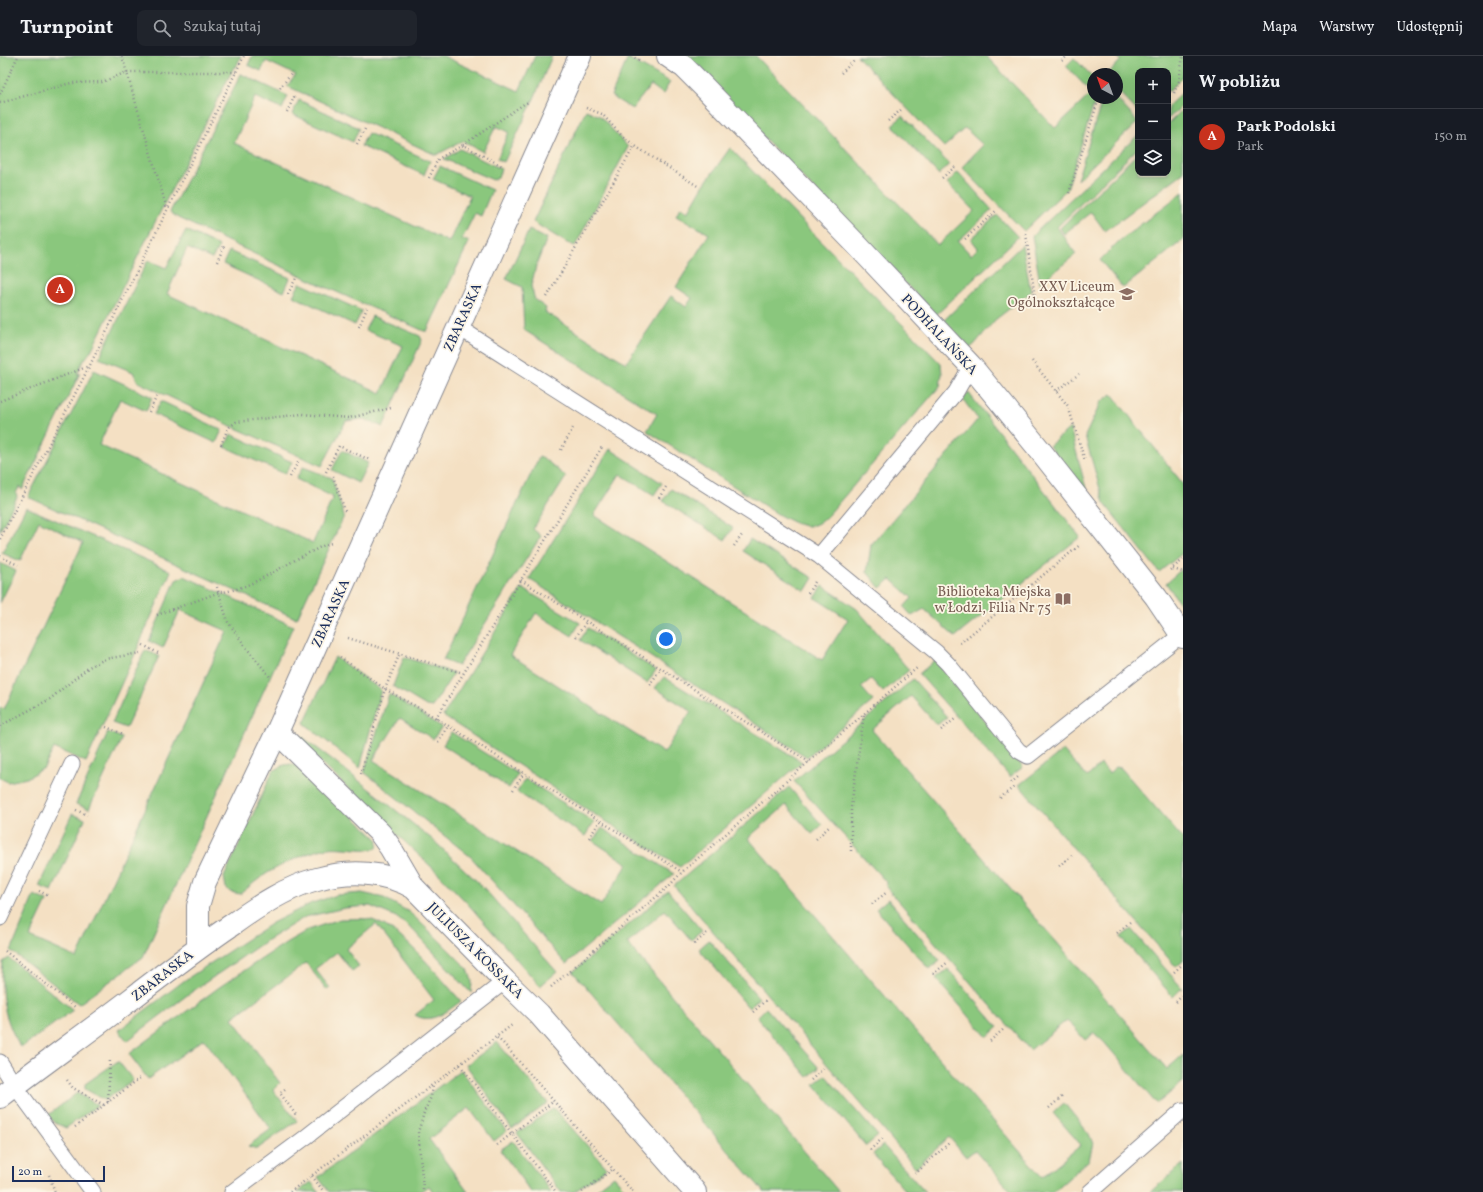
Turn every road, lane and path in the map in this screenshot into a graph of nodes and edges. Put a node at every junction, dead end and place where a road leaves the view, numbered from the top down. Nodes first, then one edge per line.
1 (18, 56) edge
2 (122, 56) edge
3 (244, 56) edge
4 (580, 56) edge
5 (668, 56) edge
6 (1068, 56) edge
7 (1183, 56) edge
8 (855, 60) dead end
9 (1062, 61) dead end
10 (127, 72) junction
11 (236, 72) junction
12 (292, 73) dead end
13 (842, 73) dead end
14 (280, 88) dead end
15 (1174, 93) dead end
16 (0, 94) edge
17 (295, 95) dead end
18 (533, 101) dead end
19 (0, 103) edge
20 (1098, 104) edge
21 (584, 107) dead end
22 (902, 109) dead end
23 (287, 112) dead end
24 (888, 121) dead end
25 (366, 127) dead end
26 (357, 144) dead end
27 (463, 145) junction
28 (635, 145) junction
29 (956, 166) dead end
30 (506, 168) dead end
31 (429, 178) dead end
32 (942, 178) dead end
33 (699, 187) dead end
34 (1069, 193) dead end
35 (167, 209) junction
36 (998, 210) dead end
37 (1026, 234) dead end
38 (965, 239) dead end
39 (225, 244) dead end
40 (217, 262) dead end
41 (297, 276) dead end
42 (288, 294) dead end
43 (547, 297) dead end
44 (1035, 298) dead end
45 (367, 308) dead end
46 (359, 327) dead end
47 (458, 327) junction
48 (90, 365) junction
49 (971, 366) junction
50 (1079, 374) dead end
51 (1056, 391) dead end
52 (157, 396) dead end
53 (0, 401) edge
54 (393, 408) dead end
55 (149, 412) dead end
56 (576, 422) dead end
57 (606, 440) dead end
58 (221, 445) dead end
59 (560, 450) dead end
60 (299, 460) dead end
61 (374, 463) dead end
62 (326, 472) dead end
63 (334, 476) dead end
64 (290, 477) dead end
65 (669, 482) dead end
66 (659, 498) dead end
67 (346, 513) dead end
68 (1095, 519) junction
69 (744, 531) dead end
70 (0, 539) edge
71 (334, 542) dead end
72 (734, 546) dead end
73 (0, 556) edge
74 (819, 556) junction
75 (18, 565) dead end
76 (1172, 568) dead end
77 (1183, 572) edge
78 (817, 578) dead end
79 (521, 580) junction
80 (217, 587) dead end
81 (220, 592) junction
82 (808, 594) dead end
83 (157, 615) dead end
84 (586, 622) junction
85 (344, 636) dead end
86 (1182, 636) edge
87 (576, 638) dead end
88 (143, 645) dead end
89 (936, 652) junction
90 (140, 653) dead end
91 (400, 653) junction
92 (160, 654) dead end
93 (337, 655) dead end
94 (660, 669) junction
95 (463, 673) junction
96 (273, 682) dead end
97 (650, 685) dead end
98 (385, 689) junction
99 (864, 713) junction
100 (436, 718) junction
101 (955, 719) dead end
102 (0, 726) edge
103 (448, 726) junction
104 (106, 727) dead end
105 (942, 730) dead end
106 (277, 732) junction
107 (123, 734) dead end
108 (438, 742) dead end
109 (809, 762) junction
110 (72, 764) dead end
111 (524, 773) junction
112 (361, 774) dead end
113 (1014, 787) dead end
114 (513, 790) dead end
115 (1000, 798) dead end
116 (600, 821) junction
117 (829, 827) dead end
118 (589, 838) dead end
119 (816, 839) dead end
120 (850, 851) dead end
121 (1072, 855) dead end
122 (1059, 866) dead end
123 (682, 872) junction
124 (414, 888) junction
125 (33, 889) dead end
126 (887, 892) dead end
127 (49, 896) dead end
128 (872, 904) dead end
129 (0, 918) edge
130 (1130, 922) dead end
131 (708, 932) dead end
132 (1117, 933) dead end
133 (694, 944) dead end
134 (198, 948) junction
135 (5, 951) dead end
136 (948, 962) dead end
137 (1183, 964) edge
138 (1174, 972) dead end
139 (933, 974) dead end
140 (505, 981) junction
141 (1183, 995) edge
142 (766, 1000) dead end
143 (1176, 1002) dead end
144 (532, 1007) junction
145 (80, 1011) dead end
146 (753, 1012) dead end
147 (1005, 1028) dead end
148 (990, 1041) dead end
149 (110, 1059) dead end
150 (0, 1062) edge
151 (460, 1065) junction
152 (824, 1068) dead end
153 (140, 1078) dead end
154 (66, 1079) dead end
155 (811, 1080) dead end
156 (433, 1086) junction
157 (7, 1091) edge
158 (1064, 1095) dead end
159 (554, 1101) junction
160 (108, 1102) junction
161 (104, 1105) junction
162 (1049, 1108) dead end
163 (1183, 1110) edge
164 (512, 1133) junction
165 (884, 1138) dead end
166 (55, 1142) junction
167 (949, 1143) dead end
168 (497, 1145) dead end
169 (870, 1150) dead end
170 (613, 1169) junction
171 (915, 1174) dead end
172 (312, 1176) junction
173 (423, 1189) dead end
174 (92, 1192) edge
175 (232, 1192) edge
176 (290, 1192) edge
177 (324, 1192) edge
178 (556, 1192) edge
179 (582, 1192) edge
180 (633, 1192) edge
181 (695, 1192) edge
182 (1090, 1192) edge

1 - 16 path
2 - 10 path
3 - 11 path
4 - 47 street, ZBARASKA
5 - 49 street, PODHALAŃSKA
6 - 9 path
7 - 15 path
8 - 13 path
10 - 11 path
10 - 19 path
10 - 35 path
11 - 35 path
12 - 14 path
17 - 23 path
18 - 27 path
20 - 34 path
21 - 28 path
22 - 24 path
25 - 26 path
27 - 30 path
27 - 31 path
28 - 33 path
28 - 43 path
29 - 32 path
35 - 48 path
36 - 38 path
37 - 44 path
39 - 40 path
41 - 42 path
45 - 46 path
47 - 74 lane
47 - 106 street, ZBARASKA
48 - 53 path
48 - 70 path
49 - 68 street, PODHALAŃSKA
49 - 74 lane
50 - 51 path
52 - 55 path
54 - 58 path
56 - 59 path
57 - 79 path
60 - 64 path
61 - 62 path
63 - 67 path
65 - 66 path
68 - 86 street, PODHALAŃSKA
68 - 89 path
69 - 72 path
71 - 81 path
73 - 75 path
74 - 89 lane
76 - 77 path
78 - 82 path
79 - 84 path
79 - 95 path
80 - 81 path
81 - 83 path
81 - 96 path
84 - 87 path
84 - 94 path
85 - 91 path
86 - 89 lane
88 - 92 path
89 - 99 path
90 - 102 path
91 - 95 path
91 - 98 path
93 - 98 path
94 - 97 path
94 - 109 path
95 - 100 path
98 - 100 path
98 - 112 path
99 - 109 path
99 - 120 path
100 - 103 path
101 - 105 path
103 - 108 path
103 - 111 path
104 - 107 path
106 - 124 street
106 - 134 street, ZBARASKA
109 - 123 path
110 - 129 lane
111 - 114 path
111 - 116 path
113 - 115 path
116 - 118 path
116 - 123 path
117 - 119 path
121 - 122 path
123 - 144 path
124 - 134 street, JULIUSZA KOSSAKA
124 - 140 street, JULIUSZA KOSSAKA
125 - 127 path
126 - 128 path
130 - 132 path
131 - 133 path
134 - 157 street, ZBARASKA
135 - 145 path
136 - 139 path
137 - 138 path
140 - 144 street, JULIUSZA KOSSAKA
140 - 175 lane
141 - 143 path
142 - 146 path
144 - 181 street, JULIUSZA KOSSAKA
147 - 148 path
149 - 160 path
150 - 157 lane
151 - 156 path
151 - 159 path
151 - 164 path
152 - 155 path
153 - 160 path
154 - 161 path
156 - 172 path
156 - 173 path
157 - 166 lane
158 - 162 path
159 - 164 path
159 - 170 path
160 - 161 path
161 - 166 path
163 - 182 lane
164 - 168 path
164 - 178 path
165 - 169 path
166 - 174 lane
167 - 171 path
170 - 179 path
170 - 180 path
172 - 176 path
172 - 177 path

